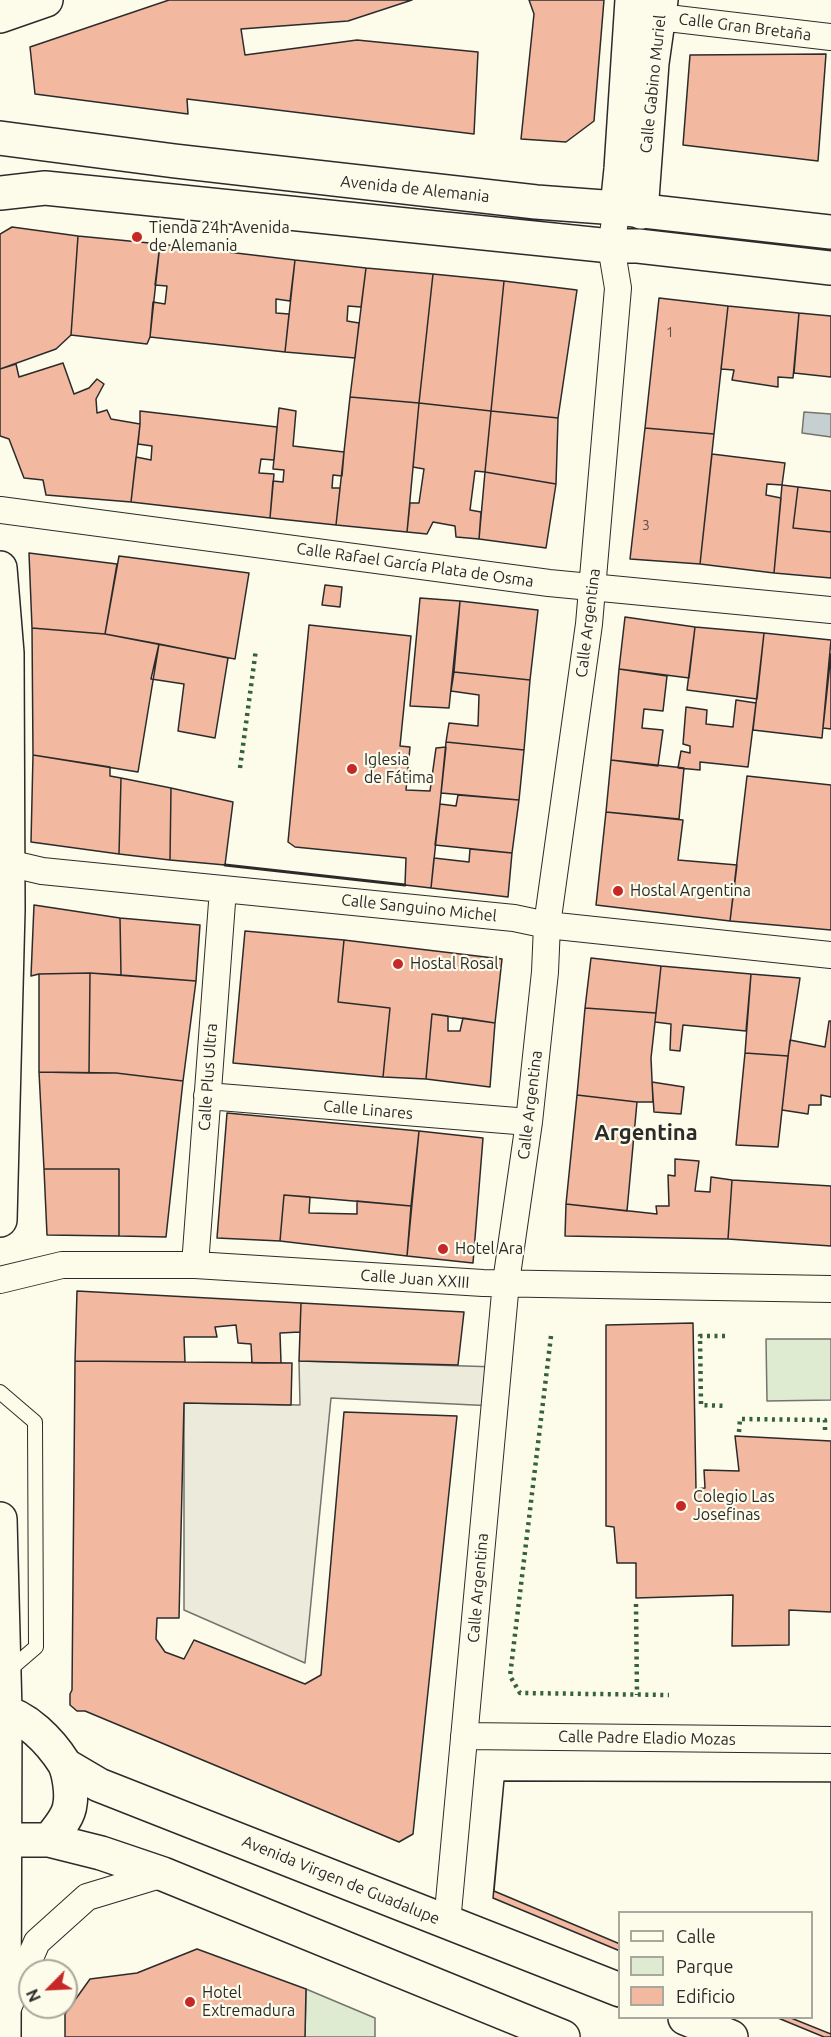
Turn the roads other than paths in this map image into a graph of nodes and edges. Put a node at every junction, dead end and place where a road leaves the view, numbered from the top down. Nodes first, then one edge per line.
1 (46, 0) edge
2 (645, 8) edge
3 (0, 16) edge
4 (831, 37) edge
5 (6, 140) edge
6 (2, 194) edge
7 (629, 210) junction
8 (831, 232) edge
9 (625, 246) junction
10 (831, 268) edge
11 (0, 510) edge
12 (0, 568) edge
13 (592, 587) junction
14 (831, 610) edge
15 (8, 863) junction
16 (223, 889) junction
17 (547, 925) junction
18 (831, 954) edge
19 (207, 1096) junction
20 (529, 1122) junction
21 (0, 1220) edge
22 (195, 1265) junction
23 (0, 1280) edge
24 (506, 1282) junction
25 (831, 1289) edge
26 (0, 1392) edge
27 (0, 1519) edge
28 (3, 1675) junction
29 (2, 1711) edge
30 (464, 1736) junction
31 (831, 1740) edge
32 (65, 1765) junction
33 (49, 1840) junction
34 (2, 1841) edge
35 (163, 1874) junction
36 (447, 1923) junction
37 (618, 1989) edge
38 (687, 2019) edge
39 (4, 2026) edge
40 (522, 2028) edge
41 (562, 2037) edge
42 (731, 2037) edge

1 - 3 main road
2 - 4 street, Calle Gran Bretaña
2 - 7 main road, Calle Gabino Muriel
5 - 7 main road, Avenida de Alemania
6 - 9 main road
7 - 8 main road, Avenida de Alemania
7 - 9 street
9 - 10 main road
9 - 13 street, Calle Argentina
11 - 13 street, Calle Rafael García Plata de Osma
12 - 15 main road
13 - 14 street, Calle Rafael García Plata de Osma
13 - 17 street, Calle Argentina
15 - 16 street, Calle Sanguino Michel
15 - 21 main road
16 - 17 street, Calle Sanguino Michel
16 - 19 street, Calle Plus Ultra
17 - 18 street, Calle Sanguino Michel
17 - 20 street, Calle Argentina
19 - 20 street, Calle Linares
19 - 22 street, Calle Plus Ultra
20 - 24 street, Calle Argentina
22 - 23 street, Calle Juan XXIII
22 - 24 street, Calle Juan XXIII
24 - 25 street, Calle Juan XXIII
24 - 30 street, Calle Argentina
26 - 28 lane
27 - 28 main road
28 - 29 main road
29 - 32 main road
29 - 34 main road
30 - 31 street, Calle Padre Eladio Mozas
30 - 36 street, Calle Argentina
32 - 33 main road
32 - 36 main road, Avenida Virgen de Guadalupe
33 - 34 main road
33 - 35 main road
34 - 39 main road
35 - 39 street
35 - 40 main road
36 - 37 main road, Avenida Virgen de Guadalupe
38 - 42 main road
40 - 41 main road

